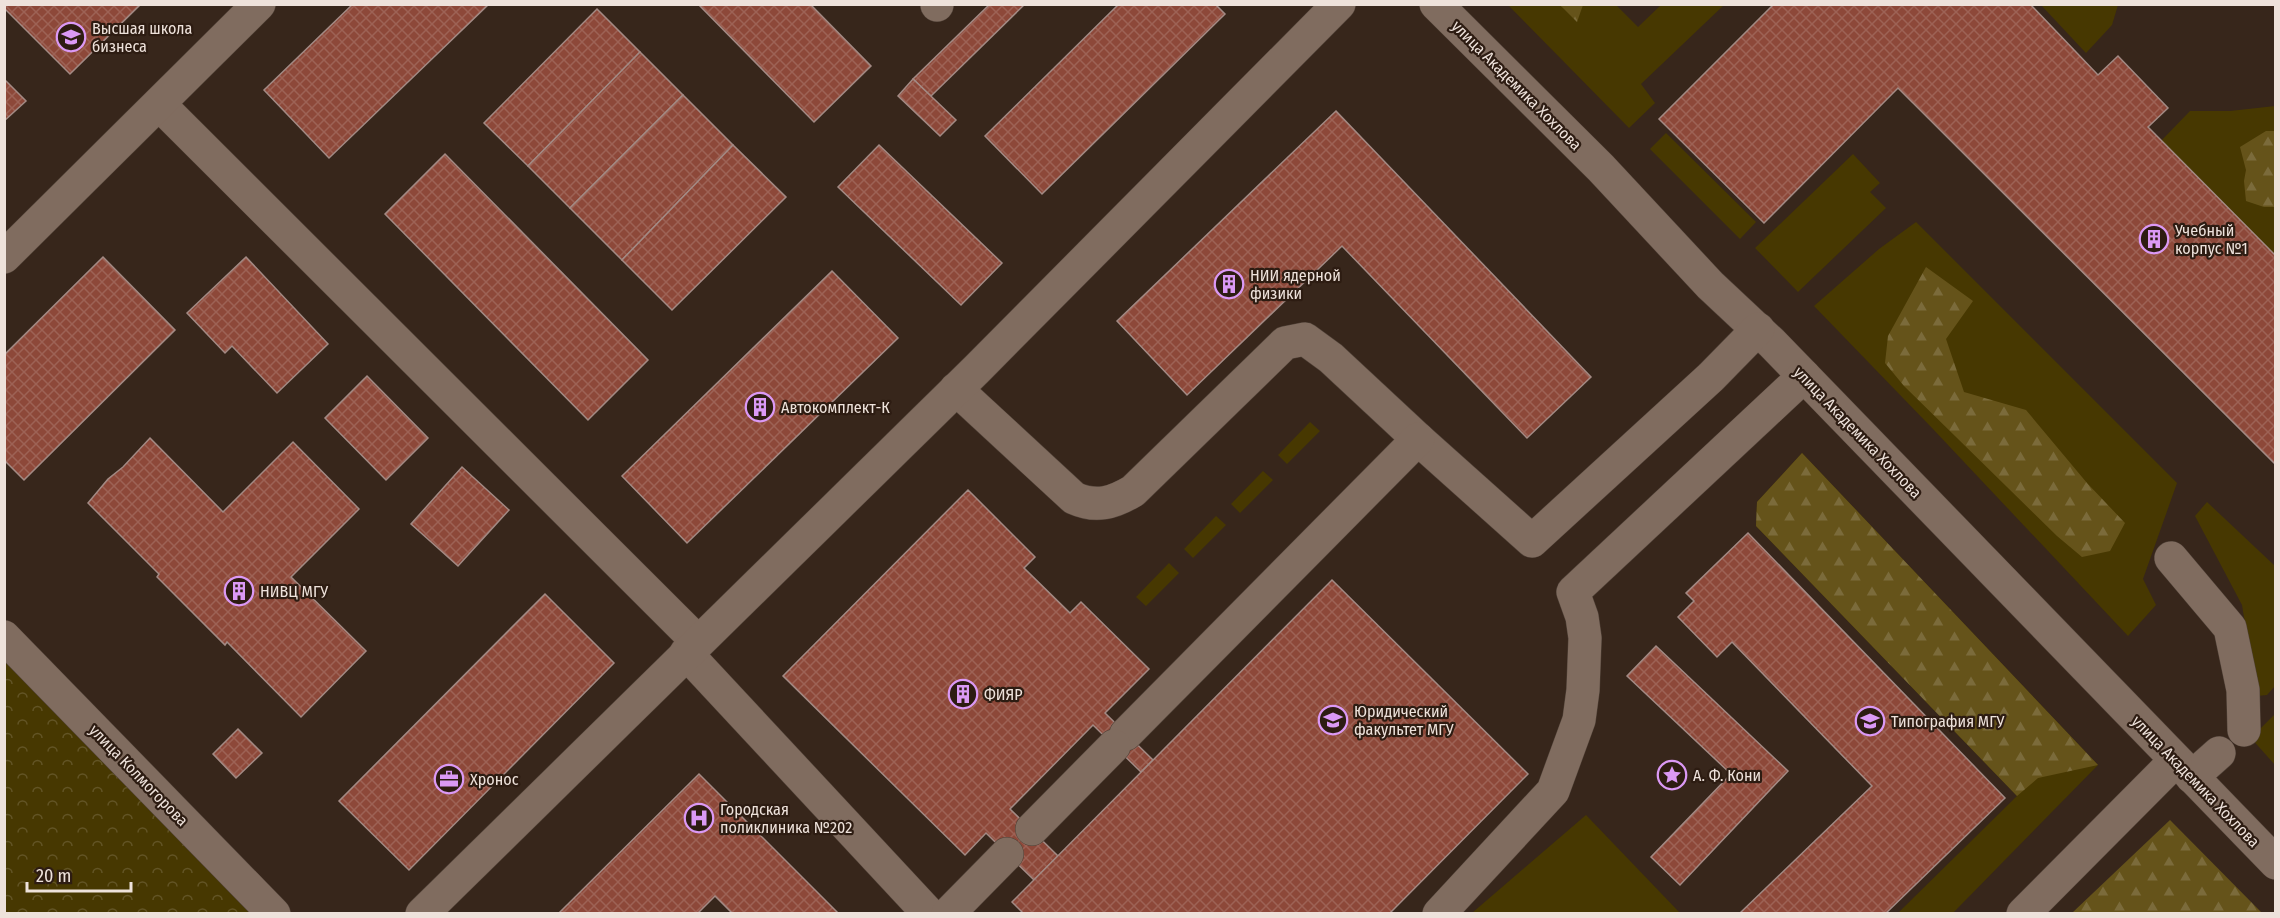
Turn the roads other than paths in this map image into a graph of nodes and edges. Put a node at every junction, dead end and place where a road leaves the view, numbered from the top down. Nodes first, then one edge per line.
1 (259, 4) edge
2 (1339, 4) edge
3 (1436, 4) edge
4 (159, 104) junction
5 (4, 257) edge
6 (1758, 329) junction
7 (1804, 376) junction
8 (956, 389) junction
9 (1418, 440) junction
10 (2171, 558) dead end
11 (4, 637) edge
12 (692, 647) junction
13 (2244, 730) dead end
14 (2219, 753) dead end
15 (2184, 769) junction
16 (1032, 830) dead end
17 (1007, 854) dead end
18 (2276, 863) edge
19 (274, 914) edge
20 (422, 914) edge
21 (929, 914) edge
22 (948, 914) edge
23 (1439, 914) edge
24 (2023, 914) edge

1 - 4 street
2 - 8 street
3 - 6 street, улица Академика Хохлова
4 - 5 street
4 - 12 street
6 - 7 street, улица Академика Хохлова
6 - 9 street
7 - 15 street, улица Академика Хохлова
7 - 23 street
8 - 9 street
8 - 12 street
9 - 16 street
10 - 13 street
11 - 19 street, улица Колмогорова
12 - 20 street
12 - 21 street
14 - 15 street
15 - 18 street, улица Академика Хохлова
15 - 24 street
17 - 22 street

